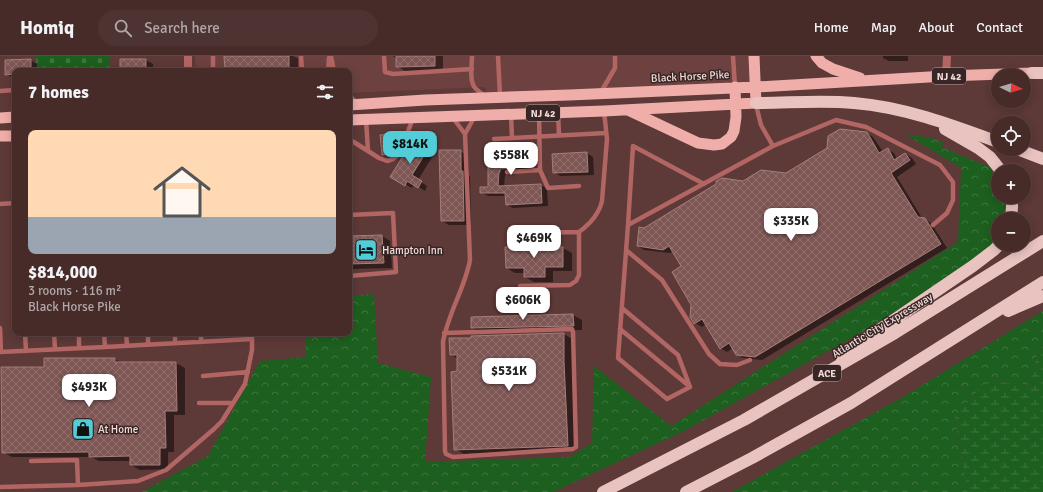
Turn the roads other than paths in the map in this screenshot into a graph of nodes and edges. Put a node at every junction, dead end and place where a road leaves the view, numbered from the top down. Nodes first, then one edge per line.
1 (188, 56) edge
2 (213, 56) edge
3 (301, 56) edge
4 (330, 56) edge
5 (384, 56) edge
6 (472, 56) edge
7 (498, 56) edge
8 (615, 56) edge
9 (734, 56) edge
10 (754, 56) edge
11 (816, 56) edge
12 (947, 56) edge
13 (188, 68) edge
14 (213, 68) edge
15 (302, 68) edge
16 (328, 68) edge
17 (333, 68) edge
18 (472, 70) junction
19 (1037, 73) edge
20 (946, 76) junction
21 (866, 80) junction
22 (736, 87) junction
23 (756, 87) junction
24 (12, 90) edge
25 (0, 91) edge
26 (600, 94) junction
27 (494, 98) junction
28 (756, 103) junction
29 (736, 104) junction
30 (354, 105) edge
31 (628, 110) junction
32 (604, 111) junction
33 (558, 112) junction
34 (539, 113) junction
35 (511, 114) junction
36 (918, 114) junction
37 (475, 116) junction
38 (451, 117) junction
39 (0, 118) edge
40 (12, 118) edge
41 (413, 118) junction
42 (352, 120) edge
43 (366, 120) junction
44 (606, 133) junction
45 (465, 134) junction
46 (559, 135) junction
47 (0, 136) edge
48 (12, 136) edge
49 (539, 136) junction
50 (512, 138) junction
51 (494, 139) dead end
52 (352, 140) edge
53 (991, 140) edge
54 (773, 146) junction
55 (368, 151) junction
56 (1031, 154) edge
57 (1043, 159) edge
58 (996, 164) edge
59 (540, 170) junction
60 (507, 172) dead end
61 (704, 184) junction
62 (579, 186) dead end
63 (12, 203) edge
64 (0, 204) edge
65 (352, 215) edge
66 (628, 225) junction
67 (934, 225) dead end
68 (579, 232) junction
69 (513, 233) dead end
70 (1043, 241) edge
71 (626, 250) junction
72 (992, 252) edge
73 (352, 276) edge
74 (1043, 282) edge
75 (520, 286) dead end
76 (1043, 296) edge
77 (622, 308) junction
78 (0, 328) edge
79 (620, 329) junction
80 (444, 333) junction
81 (25, 336) edge
82 (54, 336) edge
83 (79, 336) edge
84 (104, 336) edge
85 (126, 336) edge
86 (148, 336) edge
87 (175, 336) edge
88 (201, 336) edge
89 (229, 336) edge
90 (252, 339) joint
91 (954, 339) junction
92 (229, 340) junction
93 (201, 342) junction
94 (175, 343) junction
95 (148, 344) junction
96 (127, 346) junction
97 (105, 347) junction
98 (79, 348) junction
99 (55, 349) junction
100 (26, 351) junction
101 (1, 352) edge
102 (750, 360) dead end
103 (248, 372) junction
104 (203, 376) dead end
105 (690, 387) junction
106 (199, 403) dead end
107 (233, 403) junction
108 (744, 420) junction
109 (31, 461) dead end
110 (78, 485) junction
111 (0, 487) edge
112 (604, 492) edge
113 (686, 492) edge

1 - 13 street
2 - 14 lane
3 - 15 lane
4 - 16 lane
4 - 17 lane
5 - 18 lane
6 - 18 lane
7 - 27 lane
8 - 26 lane
9 - 22 lane
10 - 23 highway
11 - 21 highway
12 - 20 street
18 - 27 lane
19 - 20 highway, Black Horse Pike / NJ 42
20 - 21 highway, Black Horse Pike / NJ 42
21 - 23 highway, Black Horse Pike / NJ 42
22 - 23 highway, Black Horse Pike / NJ 42
22 - 26 highway, Black Horse Pike / NJ 42
22 - 29 highway
23 - 28 highway
24 - 25 lane
26 - 27 highway, Black Horse Pike / NJ 42
27 - 30 highway, Black Horse Pike / NJ 42
28 - 29 highway, NJ 42
28 - 36 highway, NJ 42
28 - 54 lane
29 - 31 highway, NJ 42
29 - 31 highway
31 - 32 highway, NJ 42
32 - 33 highway, NJ 42
32 - 44 lane
33 - 34 highway, NJ 42
33 - 46 lane
34 - 35 highway, NJ 42
34 - 49 lane
35 - 37 highway, NJ 42
35 - 50 lane
36 - 53 highway, NJ 42
36 - 58 highway
37 - 38 highway, NJ 42
37 - 45 lane
38 - 41 highway, NJ 42
38 - 45 lane
39 - 40 highway
41 - 43 highway, NJ 42
41 - 55 lane
42 - 43 highway, NJ 42
43 - 55 lane
44 - 46 lane
44 - 68 lane
45 - 80 lane
46 - 49 lane
47 - 48 highway
49 - 50 lane
49 - 59 lane
50 - 51 lane
52 - 55 lane
54 - 61 lane
54 - 67 lane
56 - 57 highway
59 - 60 lane
59 - 62 lane
61 - 66 lane
61 - 66 lane
63 - 64 lane
65 - 73 lane
66 - 71 lane
68 - 69 lane
68 - 75 lane
70 - 108 highway, Atlantic City Expressway / ACE
71 - 77 lane
71 - 102 lane
72 - 108 highway
74 - 91 highway
76 - 91 highway
77 - 79 lane
77 - 105 lane
78 - 101 lane
79 - 105 lane
79 - 105 lane
80 - 80 lane
81 - 100 lane
82 - 99 lane
83 - 98 lane
84 - 97 lane
85 - 96 lane
86 - 95 lane
87 - 94 lane
88 - 93 lane
89 - 92 lane
90 - 92 lane
90 - 103 lane
91 - 113 highway
92 - 93 lane
93 - 94 lane
94 - 95 lane
95 - 96 lane
96 - 97 lane
97 - 98 lane
98 - 99 lane
99 - 100 lane
100 - 101 lane
103 - 104 lane
103 - 107 lane
106 - 107 lane
107 - 110 lane
108 - 112 highway, Atlantic City Expressway / ACE
109 - 110 lane
110 - 111 lane

